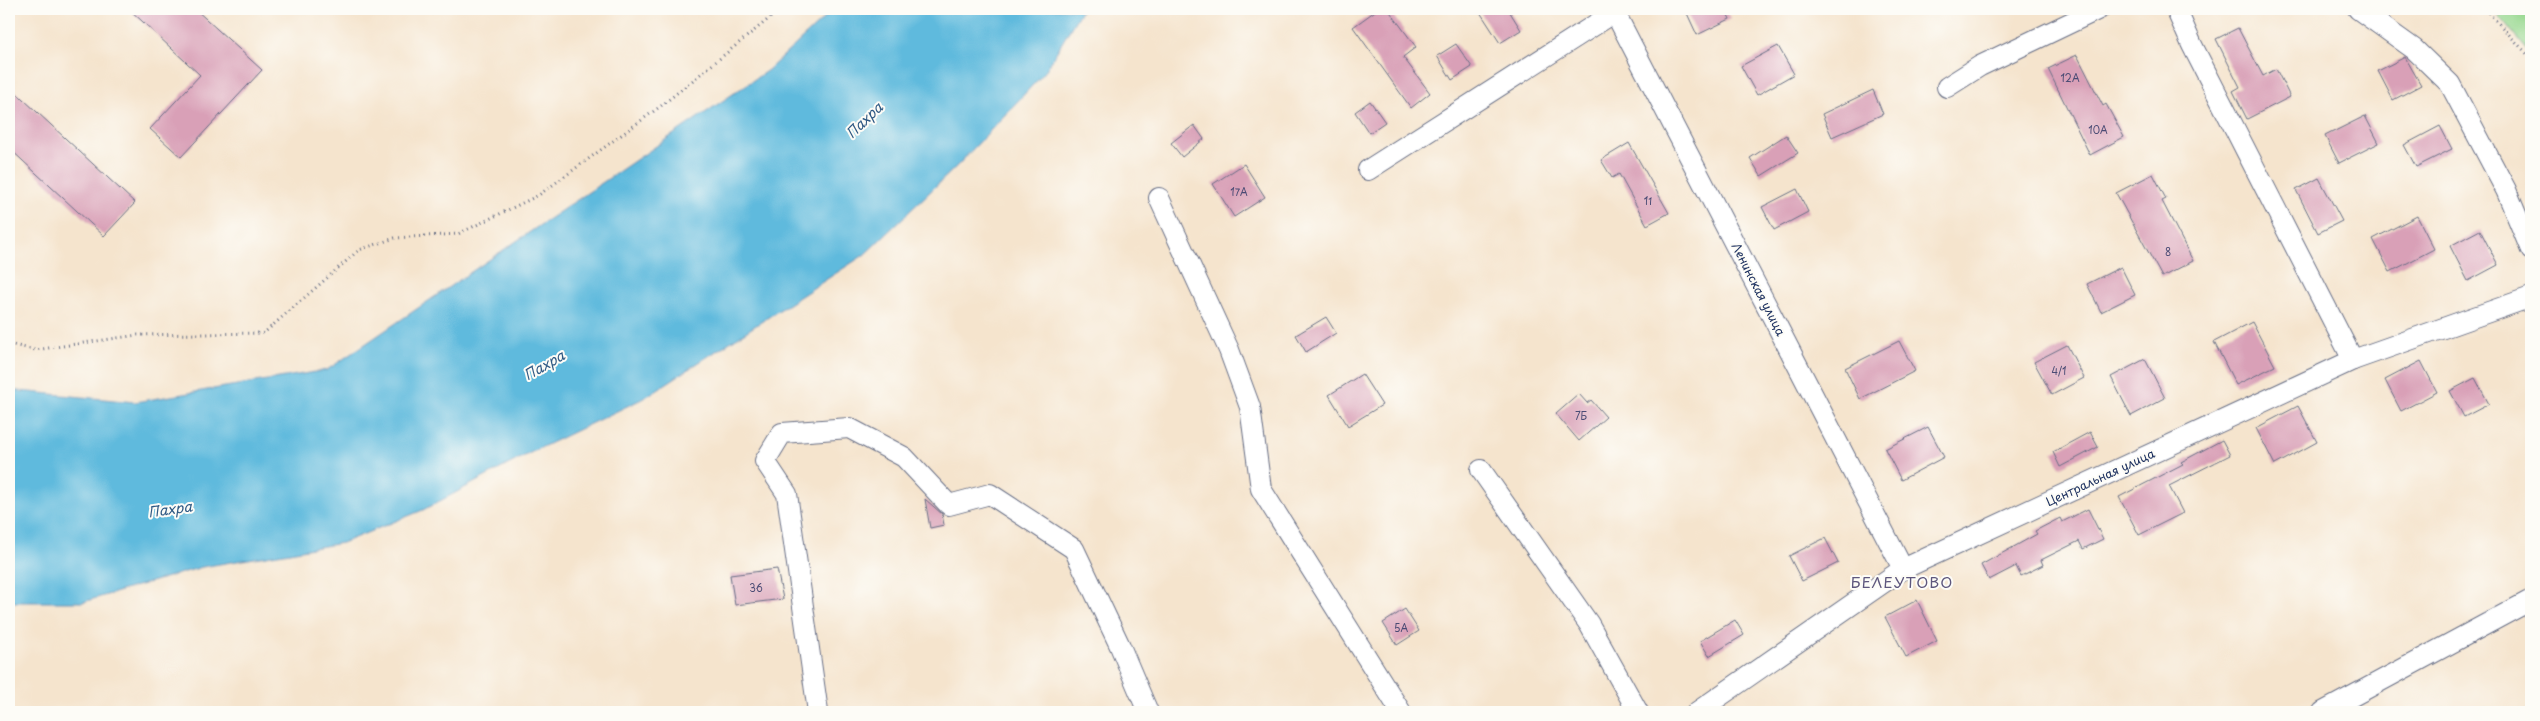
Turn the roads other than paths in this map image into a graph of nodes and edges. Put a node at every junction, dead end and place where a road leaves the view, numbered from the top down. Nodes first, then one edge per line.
1 (2098, 9) edge
2 (2176, 9) edge
3 (2358, 9) edge
4 (1614, 11) edge
5 (1947, 87) dead end
6 (1368, 170) dead end
7 (1159, 198) dead end
8 (2531, 250) edge
9 (2531, 297) edge
10 (2353, 360) junction
11 (1481, 470) dead end
12 (1903, 569) junction
13 (2531, 600) edge
14 (818, 712) edge
15 (1148, 712) edge
16 (1401, 712) edge
17 (1638, 712) edge
18 (1697, 712) edge
19 (2323, 712) edge

1 - 5 street
2 - 10 street
3 - 8 street
4 - 6 street
4 - 12 street, Ленинская улица
7 - 16 street
9 - 10 street, Центральная улица
10 - 12 street, Центральная улица
11 - 17 street
12 - 18 street, Центральная улица
13 - 19 street
14 - 15 street

